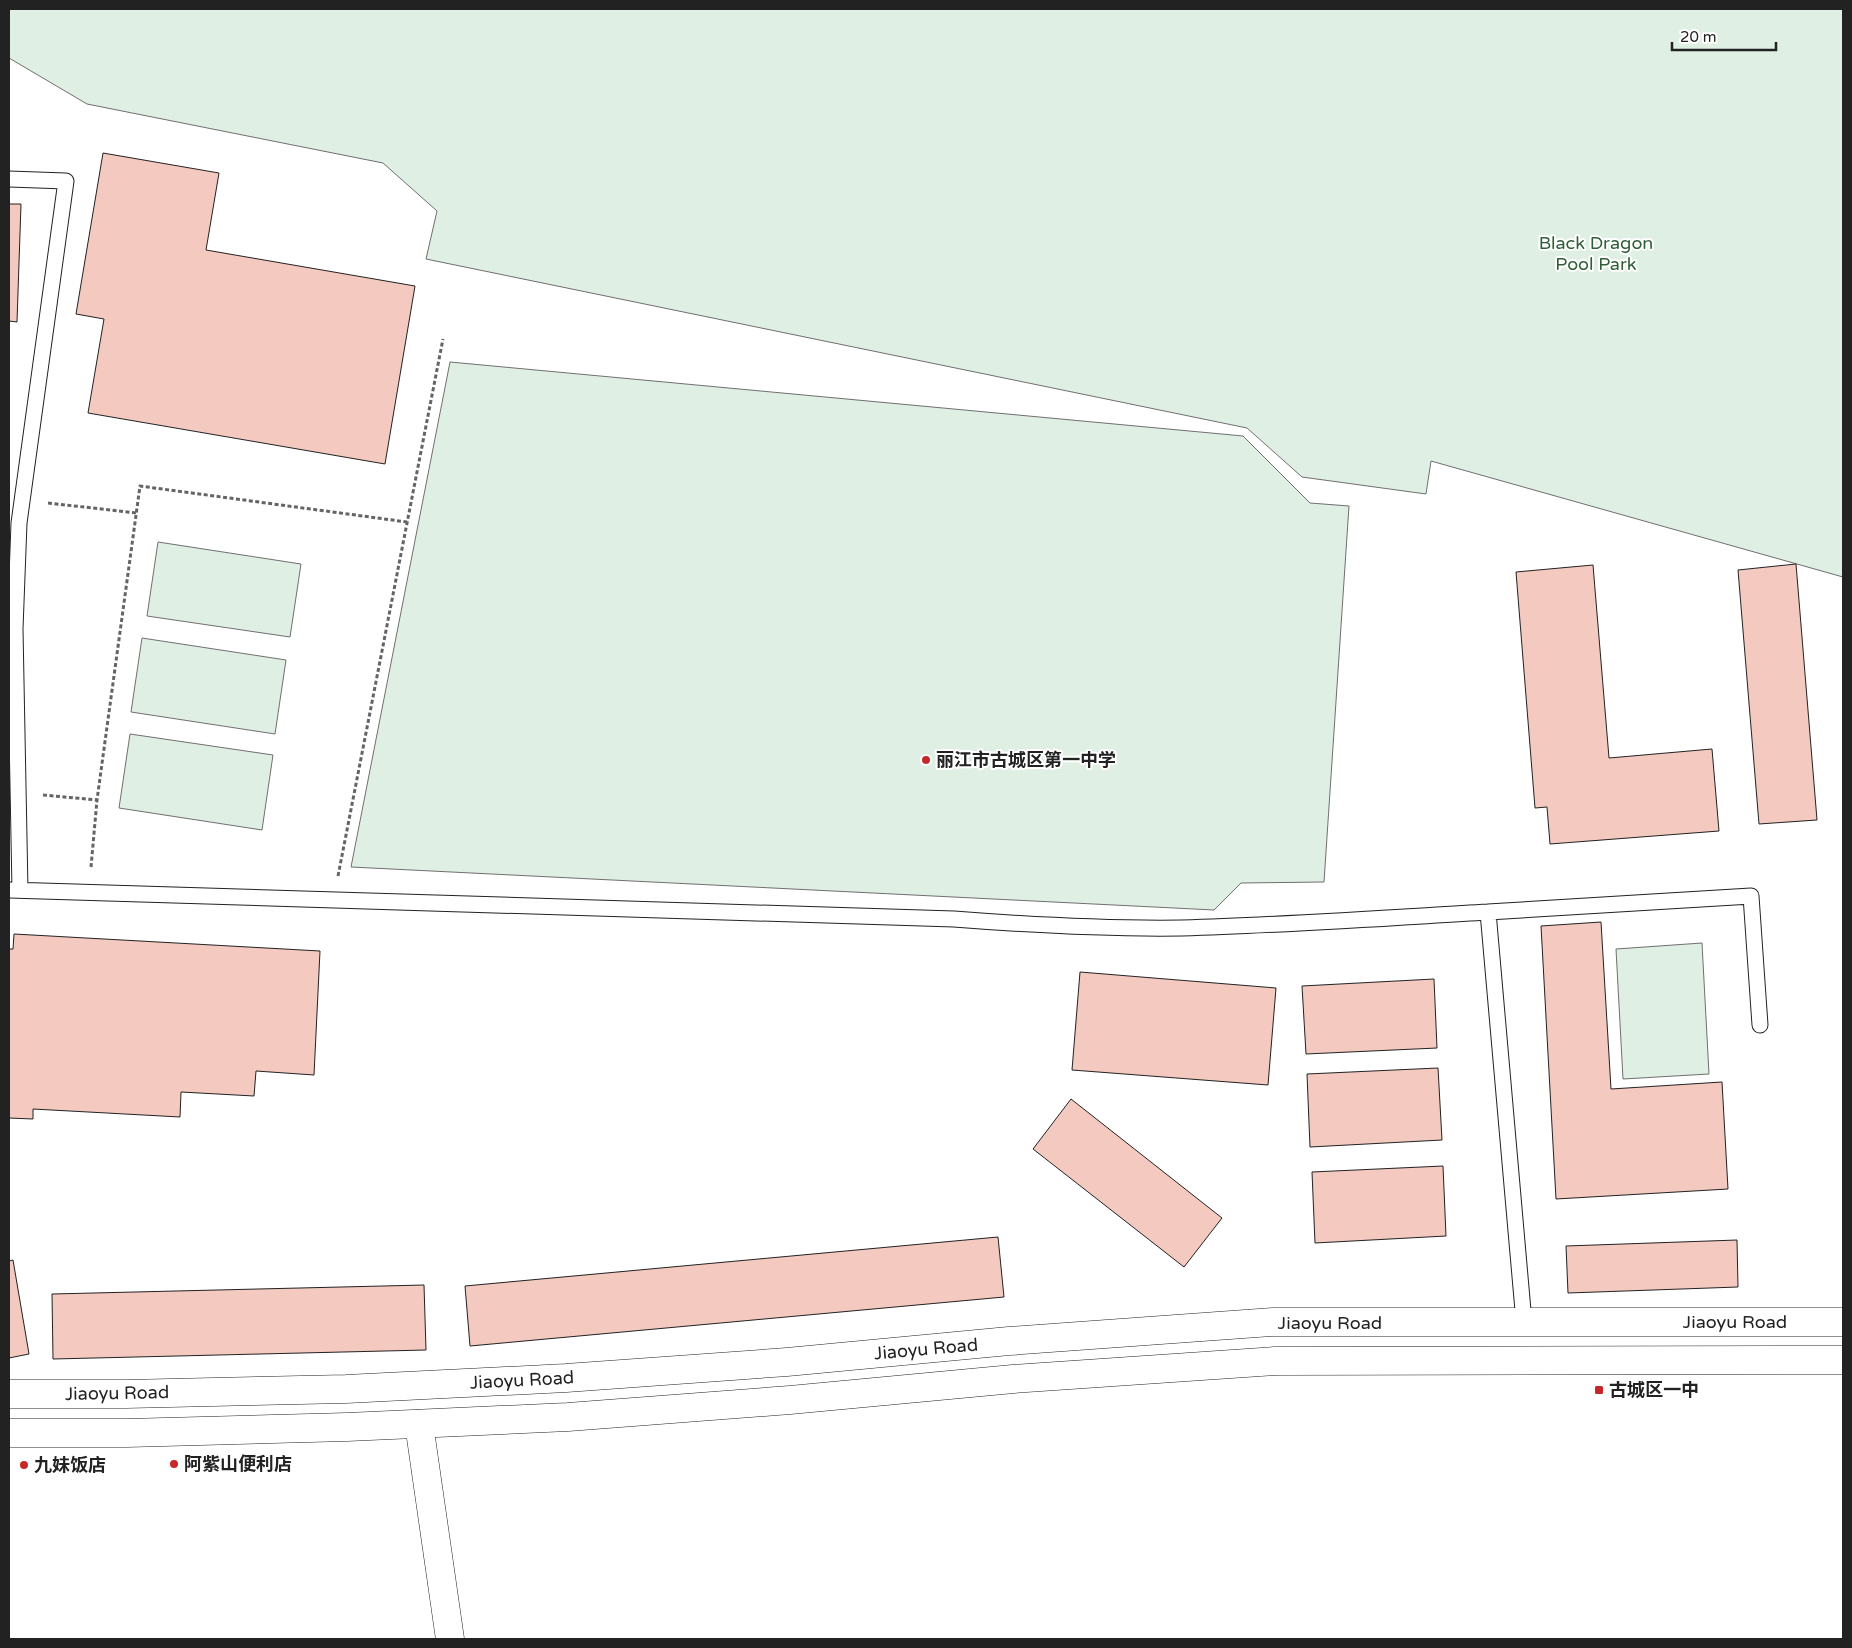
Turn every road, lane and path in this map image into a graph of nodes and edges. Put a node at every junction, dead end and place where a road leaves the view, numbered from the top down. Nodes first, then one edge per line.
1 (9, 179) edge
2 (443, 339) dead end
3 (22, 500) junction
4 (137, 513) junction
5 (407, 522) junction
6 (18, 792) junction
7 (97, 800) junction
8 (14, 890) edge
9 (89, 892) junction
10 (334, 899) junction
11 (1488, 912) junction
12 (1760, 1025) dead end
13 (1524, 1322) junction
14 (1843, 1322) edge
15 (1843, 1360) edge
16 (9, 1394) edge
17 (419, 1424) junction
18 (9, 1433) edge
19 (450, 1639) edge

1 - 3 lane
2 - 5 path
3 - 4 path
3 - 6 lane
4 - 5 path
4 - 7 path
5 - 10 path
6 - 7 path
6 - 8 lane
7 - 9 path
8 - 9 lane
9 - 10 lane
10 - 11 lane
11 - 12 lane
11 - 13 lane
13 - 14 street, Jiaoyu Road
13 - 16 street, Jiaoyu Road
15 - 17 street
17 - 18 street
17 - 19 street

